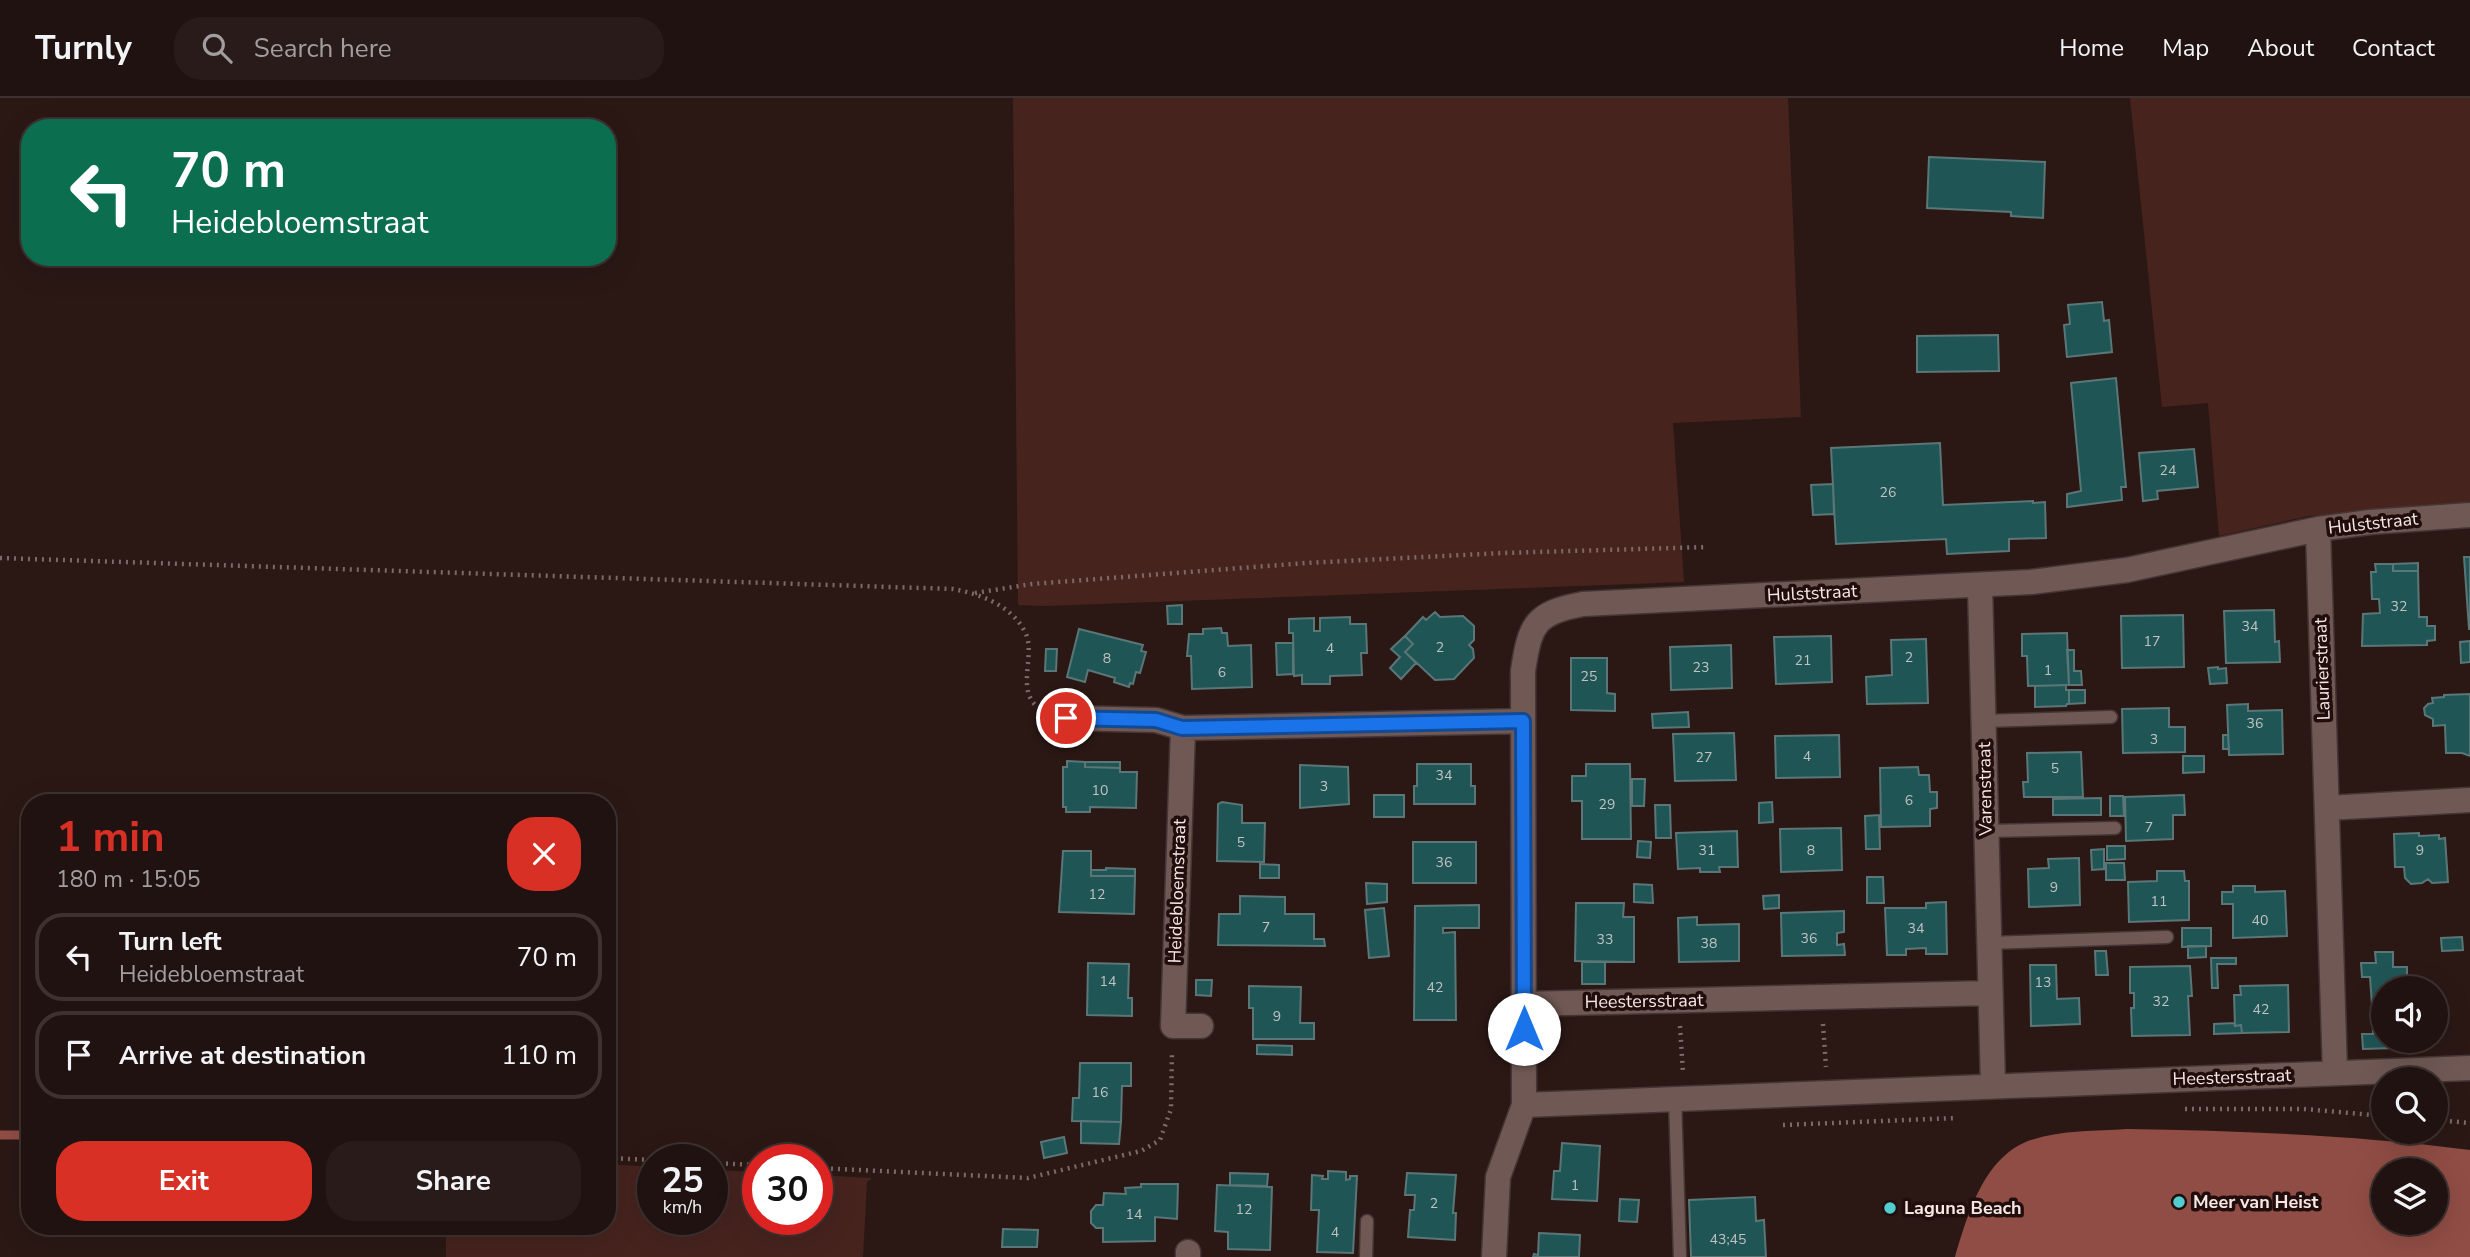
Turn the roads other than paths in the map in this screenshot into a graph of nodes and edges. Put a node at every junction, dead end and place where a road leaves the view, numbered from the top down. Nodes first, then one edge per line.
1 (2470, 515) edge
2 (2318, 529) junction
3 (1980, 586) junction
4 (2110, 717) dead end
5 (1066, 718) road end
6 (1523, 721) junction
7 (1983, 721) junction
8 (1182, 728) junction
9 (2470, 800) edge
10 (2327, 808) junction
11 (2115, 828) dead end
12 (1986, 831) junction
13 (2167, 937) dead end
14 (1988, 943) junction
15 (1990, 993) junction
16 (1524, 1004) junction
17 (1201, 1026) dead end
18 (2470, 1068) edge
19 (2335, 1073) junction
20 (1993, 1085) junction
21 (1680, 1099) junction
22 (1524, 1105) junction
23 (1367, 1221) dead end
24 (1366, 1257) edge
25 (1494, 1257) edge
26 (1681, 1257) edge

1 - 2 street, Hulststraat
2 - 3 street, Hulststraat
2 - 10 street, Laurierstraat
3 - 6 street, Hulststraat
3 - 7 street, Varenstraat
4 - 7 lane
5 - 8 street
6 - 8 street
6 - 16 street, Hulststraat
7 - 12 street, Varenstraat
8 - 17 street, Heidebloemstraat
9 - 10 street
10 - 19 street, Laurierstraat
11 - 12 lane
12 - 14 street, Varenstraat
13 - 14 lane
14 - 15 street, Varenstraat
15 - 16 street, Heestersstraat
15 - 20 street
16 - 22 street
18 - 19 street, Heestersstraat
19 - 20 street, Heestersstraat
20 - 21 street, Heestersstraat
21 - 22 street, Heestersstraat
21 - 26 lane
22 - 25 street
23 - 24 lane

